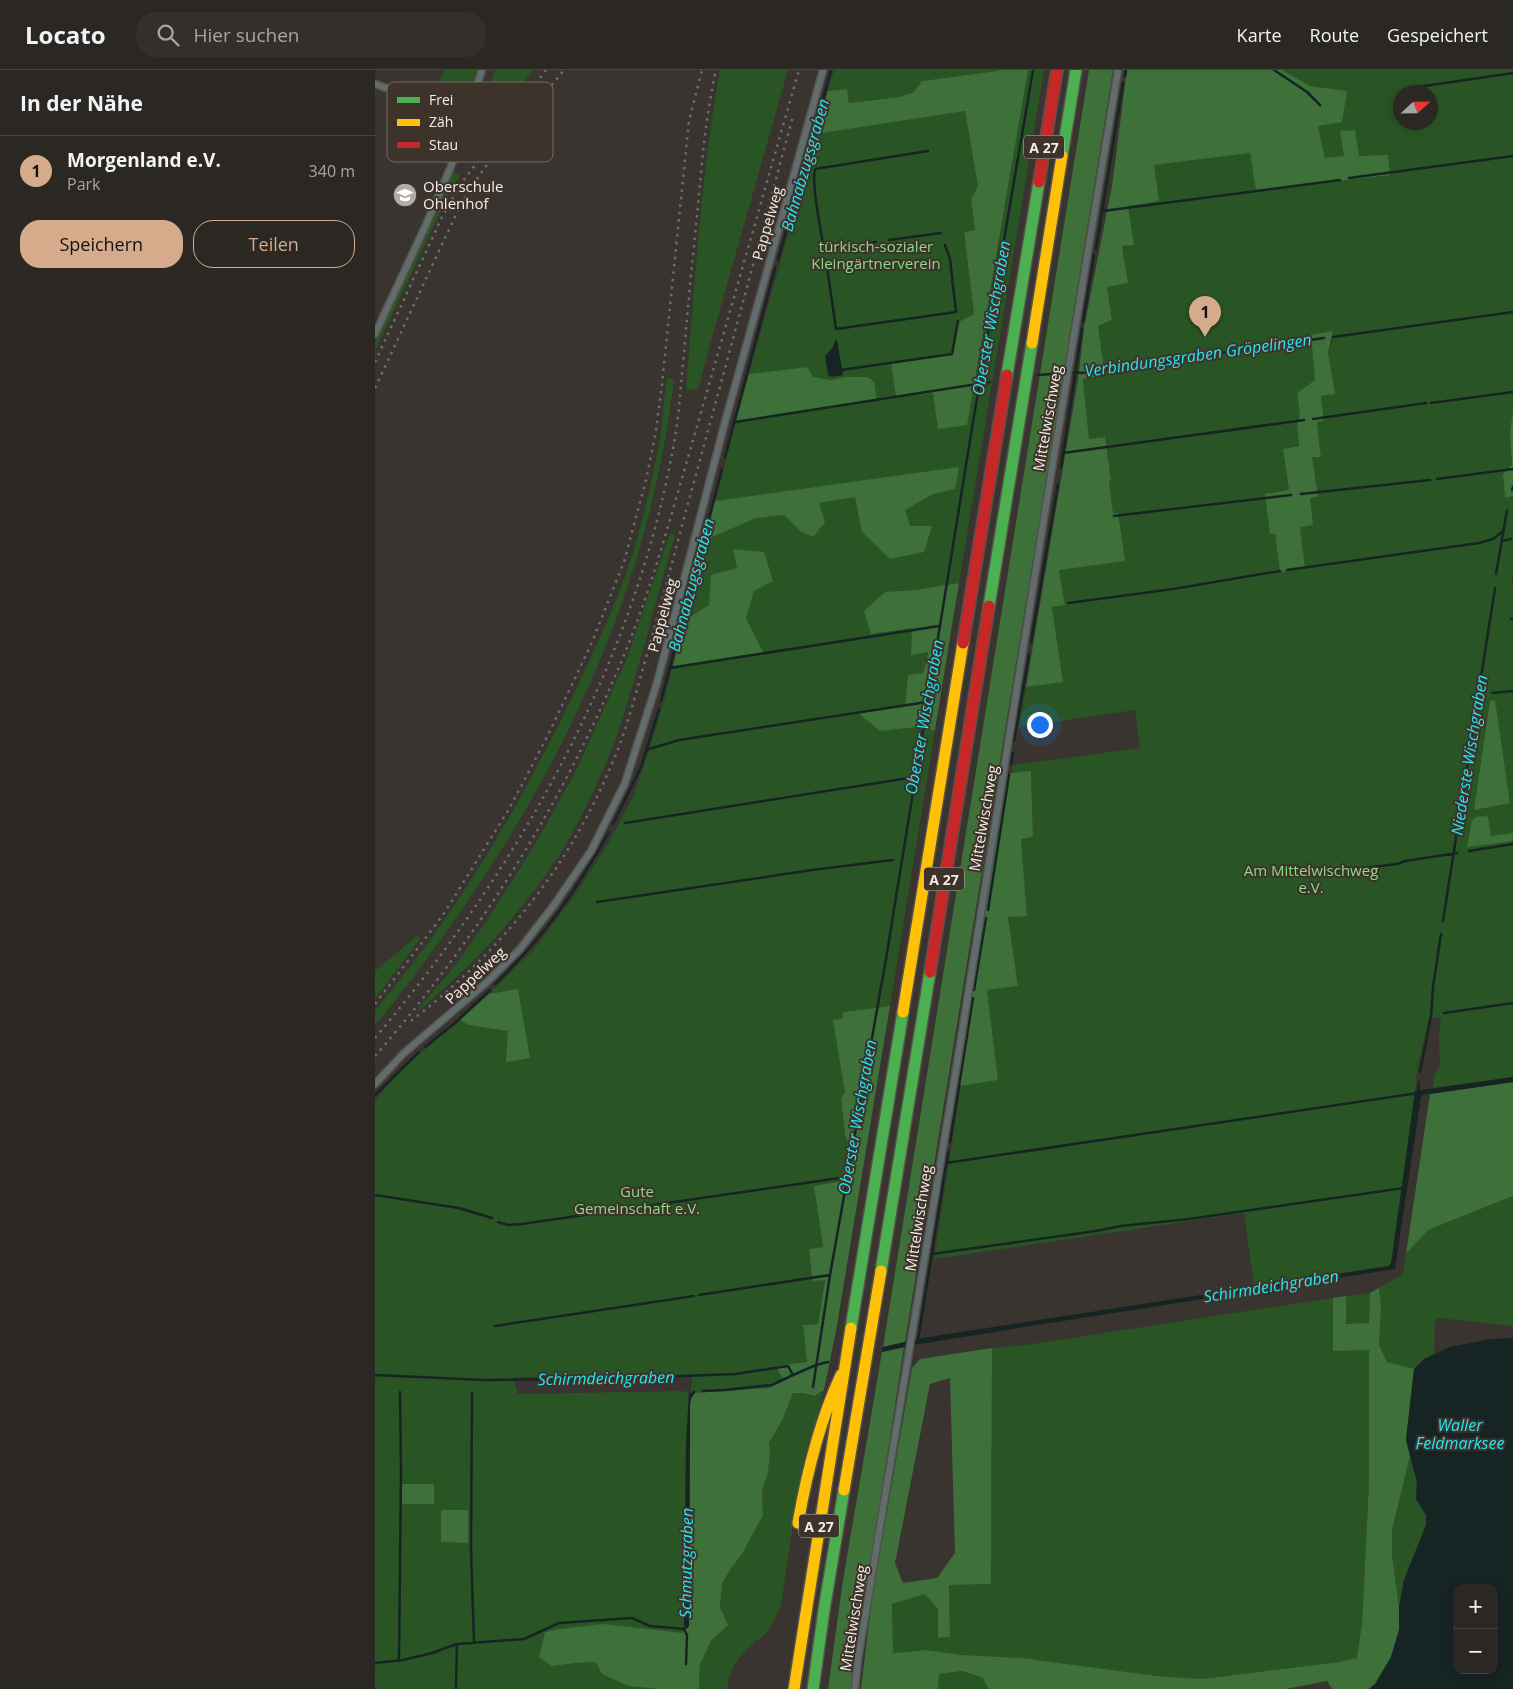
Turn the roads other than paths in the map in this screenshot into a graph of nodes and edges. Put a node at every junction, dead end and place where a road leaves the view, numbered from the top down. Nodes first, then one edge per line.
1 (482, 70) edge
2 (823, 70) edge
3 (1057, 70) edge
4 (1076, 70) edge
5 (1118, 70) edge
6 (478, 82) edge
7 (375, 84) edge
8 (387, 88) edge
9 (451, 162) edge
10 (375, 334) edge
11 (375, 1084) edge
12 (846, 1364) junction
13 (799, 1523) dead end
14 (794, 1689) edge
15 (813, 1689) edge
16 (855, 1689) edge

1 - 6 street
2 - 11 street, Pappelweg
3 - 12 highway, A 27
4 - 15 highway, A 27
5 - 16 street, Mittelwischweg
7 - 8 street
9 - 10 street
12 - 13 highway
12 - 14 highway, A 27

